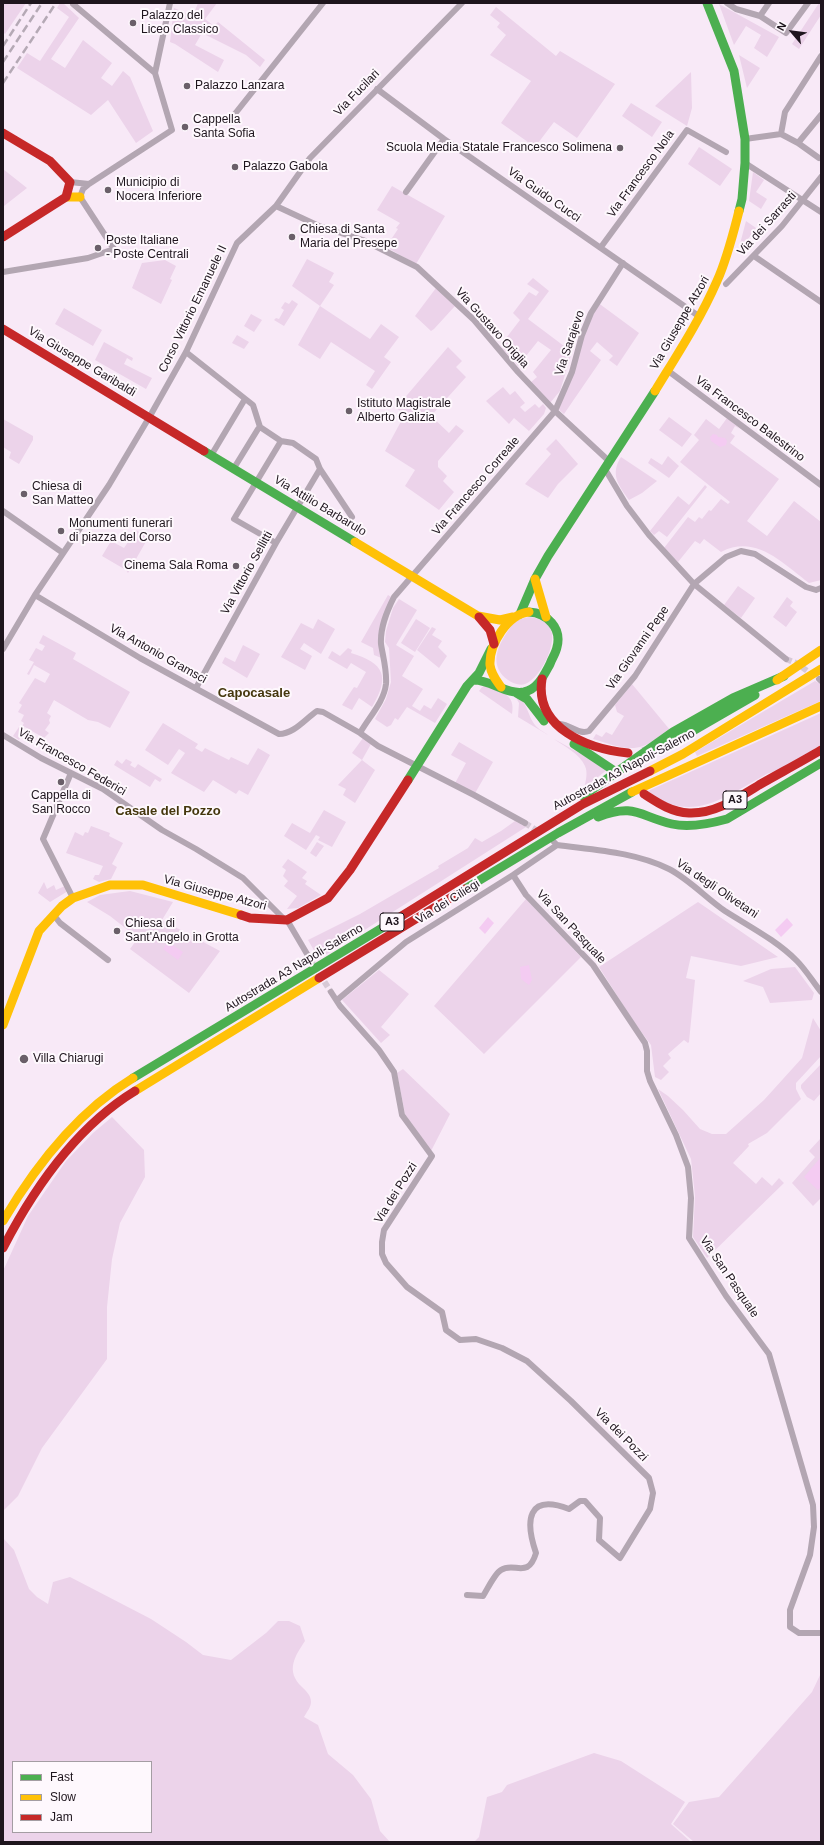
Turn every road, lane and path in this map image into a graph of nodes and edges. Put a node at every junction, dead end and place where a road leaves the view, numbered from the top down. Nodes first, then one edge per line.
1 (170, 3) edge
2 (323, 3) edge
3 (462, 3) edge
4 (707, 3) edge
5 (727, 3) edge
6 (769, 3) edge
7 (808, 3) edge
8 (73, 4) dead end
9 (760, 16) junction
10 (821, 56) edge
11 (155, 73) junction
12 (377, 89) junction
13 (234, 115) dead end
14 (821, 115) edge
15 (3, 133) edge
16 (781, 134) junction
17 (444, 139) junction
18 (745, 139) junction
19 (798, 143) junction
20 (726, 152) dead end
21 (819, 158) dead end
22 (745, 163) junction
23 (821, 177) edge
24 (70, 182) junction
25 (89, 184) junction
26 (406, 192) dead end
27 (66, 197) junction
28 (80, 197) junction
29 (804, 200) junction
30 (276, 206) junction
31 (821, 212) edge
32 (3, 237) edge
33 (237, 243) joint
34 (600, 247) junction
35 (754, 256) junction
36 (623, 263) junction
37 (3, 272) edge
38 (726, 284) dead end
39 (821, 302) edge
40 (700, 317) junction
41 (3, 329) edge
42 (186, 352) junction
43 (667, 370) junction
44 (245, 399) junction
45 (555, 411) junction
46 (150, 416) junction
47 (258, 429) dead end
48 (281, 441) junction
49 (212, 454) junction
50 (607, 465) junction
51 (234, 468) junction
52 (320, 469) junction
53 (257, 482) junction
54 (821, 485) edge
55 (297, 506) junction
56 (3, 510) edge
57 (352, 517) dead end
58 (276, 543) junction
59 (63, 554) junction
60 (412, 575) junction
61 (535, 579) junction
62 (694, 584) junction
63 (821, 588) edge
64 (35, 594) junction
65 (517, 615) junction
66 (478, 616) junction
67 (546, 617) junction
68 (493, 646) junction
69 (3, 649) edge
70 (821, 650) edge
71 (786, 659) tunnel mouth
72 (819, 675) edge
73 (784, 676) junction
74 (542, 679) junction
75 (474, 680) junction
76 (501, 687) junction
77 (196, 688) junction
78 (515, 692) junction
79 (754, 695) junction
80 (821, 706) edge
81 (556, 724) junction
82 (360, 733) junction
83 (3, 735) edge
84 (677, 740) tunnel mouth
85 (821, 750) edge
86 (628, 753) dead end
87 (821, 763) edge
88 (418, 765) junction
89 (613, 770) dead end
90 (71, 773) junction
91 (644, 794) dead end
92 (525, 823) tunnel mouth
93 (558, 833) junction
94 (555, 844) joint
95 (513, 875) junction
96 (454, 884) junction
97 (73, 898) junction
98 (53, 914) junction
99 (286, 920) junction
100 (310, 959) tunnel mouth
101 (108, 960) dead end
102 (331, 992) tunnel mouth
103 (821, 992) edge
104 (337, 1000) junction
105 (3, 1025) edge
106 (3, 1221) edge
107 (3, 1248) edge
108 (467, 1595) dead end
109 (821, 1633) edge

1 - 11 street
2 - 13 street
3 - 12 street, Via Fucilari
4 - 18 main road, Via Giuseppe Atzori
5 - 9 street
6 - 9 street
7 - 9 street
8 - 11 street
10 - 16 street
11 - 25 street
12 - 17 street, Via Guido Cucci
12 - 30 street, Via Fucilari
14 - 19 street
15 - 24 main road
16 - 18 street
16 - 19 street
17 - 26 street
17 - 34 street, Via Guido Cucci
18 - 22 main road, Via Giuseppe Atzori
19 - 21 street
20 - 34 street, Via Francesco Nola
22 - 29 street
22 - 40 main road, Via Giuseppe Atzori
23 - 29 street, Via dei Sarrasti
24 - 25 street
24 - 27 main road
25 - 28 street
27 - 28 main road
27 - 32 main road
28 - 37 street
29 - 31 street
29 - 35 street, Via dei Sarrasti
30 - 33 street, Via Fucilari
30 - 45 street, Via Gustavo Origlia
33 - 42 street, Corso Vittorio Emanuele II
34 - 36 street, Via Guido Cucci
35 - 38 street, Via dei Sarrasti
35 - 39 street
36 - 40 street, Via Guido Cucci
36 - 45 street, Via Sarajevo
40 - 43 main road, Via Giuseppe Atzori
41 - 46 main road, Via Giuseppe Garibaldi
42 - 44 street
42 - 46 street, Corso Vittorio Emanuele II
43 - 50 main road, Via Giuseppe Atzori
43 - 54 street, Via Francesco Balestrino
44 - 48 street
44 - 49 street
45 - 50 street, Via Gustavo Origlia
45 - 60 street, Via Francesco Correale
46 - 49 main road, Via Attilio Barbarulo
46 - 59 street, Corso Vittorio Emanuele II
47 - 51 street
48 - 52 street
48 - 53 street
49 - 51 main road, Via Attilio Barbarulo
50 - 61 main road, Via Giuseppe Atzori
50 - 62 street, Via Gustavo Origlia
51 - 53 main road, Via Attilio Barbarulo
52 - 55 street, Via Vittorio Sellitti
52 - 57 street
53 - 55 main road, Via Attilio Barbarulo
53 - 58 street
55 - 58 street, Via Vittorio Sellitti
55 - 60 main road, Via Attilio Barbarulo
56 - 59 street
58 - 77 street, Via Vittorio Sellitti
59 - 64 street, Corso Vittorio Emanuele II
60 - 66 main road, Via Attilio Barbarulo
60 - 82 street, Via Francesco Correale
61 - 65 main road, Via Giuseppe Atzori
61 - 67 main road
62 - 63 street
62 - 71 street, Via Gustavo Origlia
62 - 81 street, Via Giovanni Pepe
64 - 69 street, Corso Vittorio Emanuele II
64 - 77 street, Via Antonio Gramsci
65 - 66 main road, Via Attilio Barbarulo
65 - 67 main road
65 - 68 main road, Via Giuseppe Atzori
66 - 68 main road, Via Attilio Barbarulo
67 - 74 main road
68 - 75 main road, Via Giuseppe Atzori
68 - 76 main road
70 - 73 main road
72 - 79 main road
72 - 96 main road, Autostrada A3 Napoli-Salerno / A3
73 - 79 main road
73 - 96 main road
74 - 78 main road
74 - 81 main road
75 - 76 main road
75 - 88 main road, Via Giuseppe Atzori
76 - 78 main road
77 - 82 street, Via Antonio Gramsci
78 - 89 main road
79 - 84 main road
80 - 93 main road, Autostrada A3 Napoli-Salerno / A3
81 - 86 main road
82 - 88 street, Via Antonio Gramsci
83 - 90 street, Via Francesco Federici
85 - 91 main road, A3
87 - 93 main road, A3
88 - 92 street
88 - 99 main road, Via Giuseppe Atzori
90 - 97 street
90 - 99 street, Via Francesco Federici
93 - 107 main road, Autostrada A3 Napoli-Salerno / A3
94 - 95 street, Via dei Ciliegi
94 - 103 street, Via degli Olivetani
95 - 104 street, Via dei Ciliegi
95 - 109 street, Via San Pasquale
96 - 106 main road, Autostrada A3 Napoli-Salerno / A3
97 - 98 main road, Via Giuseppe Atzori
97 - 99 main road, Via Giuseppe Atzori
98 - 101 street
98 - 105 main road, Via Giuseppe Atzori
99 - 100 street
102 - 104 street, Via dei Pozzi
104 - 108 street, Via dei Pozzi

